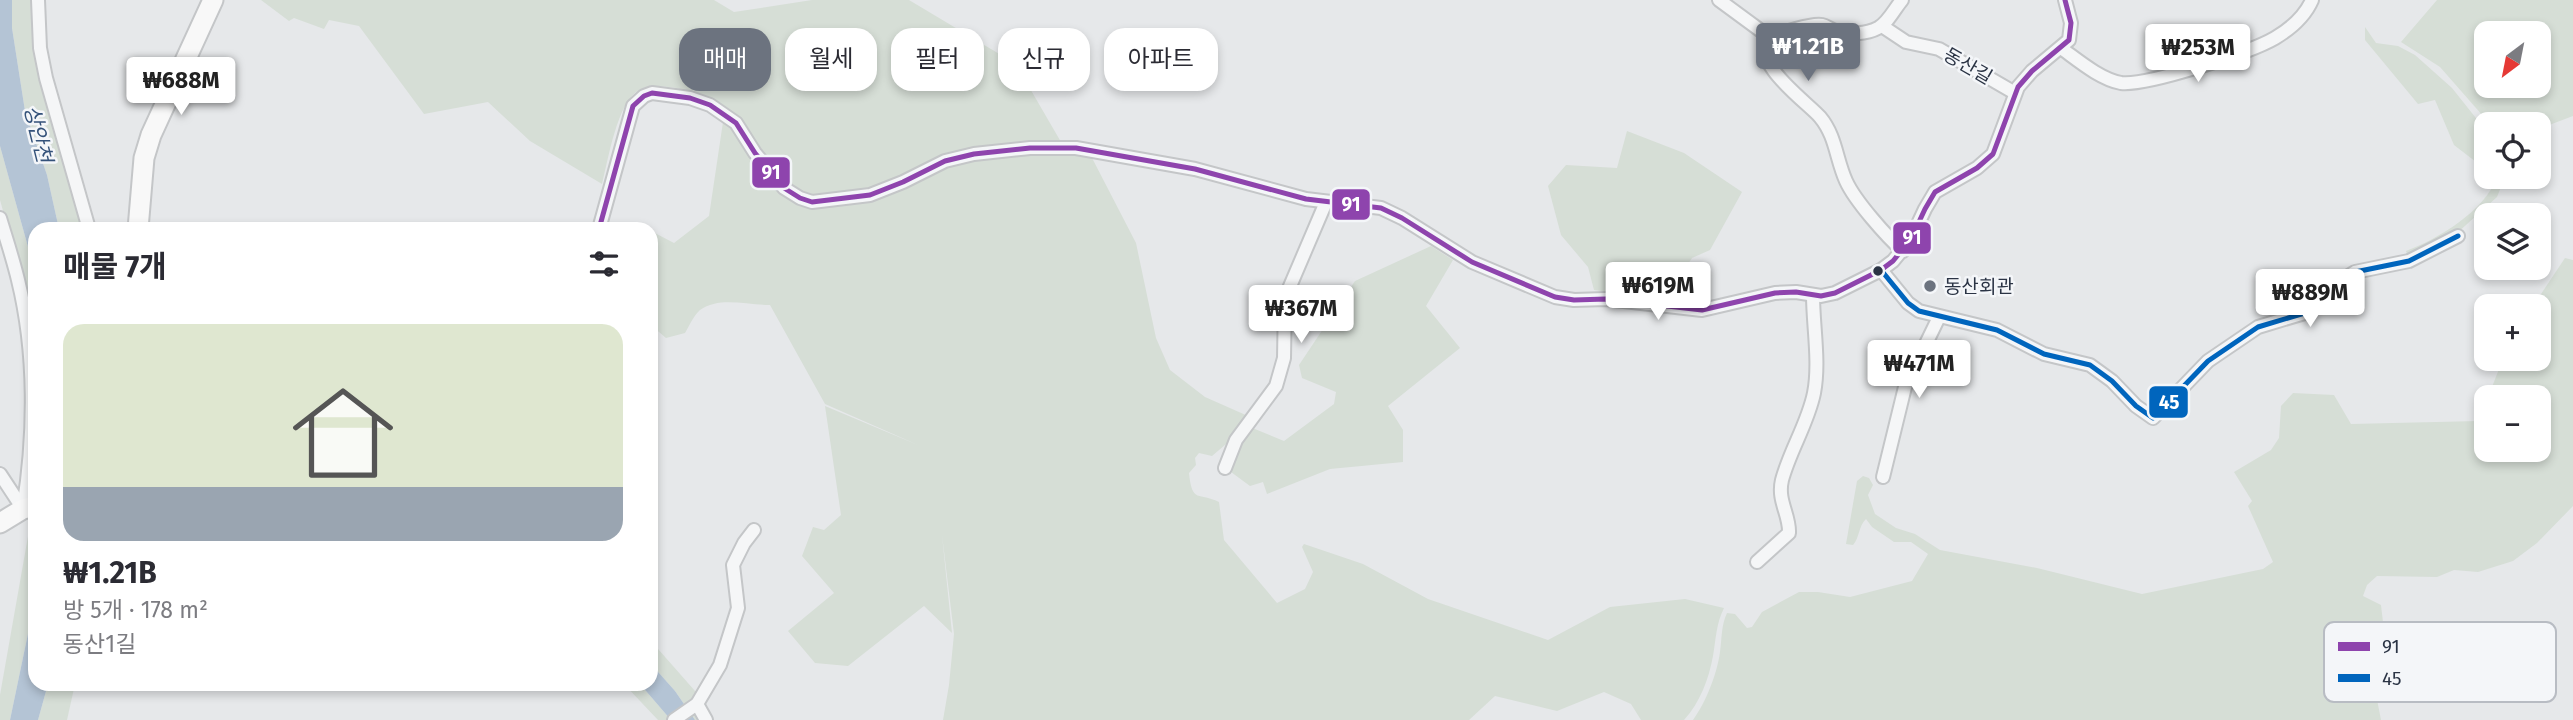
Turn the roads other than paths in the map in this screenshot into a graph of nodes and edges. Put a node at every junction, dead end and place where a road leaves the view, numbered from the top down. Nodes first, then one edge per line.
1 (38, 0) edge
2 (213, 0) edge
3 (1719, 0) edge
4 (1902, 0) edge
5 (2065, 0) edge
6 (2312, 0) edge
7 (1882, 26) junction
8 (1772, 39) junction
9 (2061, 48) junction
10 (2015, 93) junction
11 (1326, 202) junction
12 (0, 218) edge
13 (87, 222) edge
14 (139, 222) edge
15 (601, 222) edge
16 (2458, 236) dead end
17 (1903, 251) junction
18 (1881, 270) junction
19 (1813, 295) junction
20 (1939, 317) junction
21 (28, 361) edge
22 (28, 459) edge
23 (1225, 468) dead end
24 (0, 474) edge
25 (1883, 477) dead end
26 (28, 492) edge
27 (28, 505) edge
28 (28, 508) edge
29 (0, 523) edge
30 (754, 530) dead end
31 (1757, 562) dead end
32 (695, 705) junction
33 (674, 720) edge
34 (706, 720) edge

1 - 13 street
2 - 14 street
3 - 8 street
4 - 7 street
5 - 9 street
6 - 9 street
7 - 8 street
7 - 10 street, 동산길
8 - 17 street
9 - 10 street, 동산길
10 - 17 street, 동산길
11 - 15 street, 동산길
11 - 19 street, 동산길
11 - 23 street
12 - 21 street
16 - 20 street
17 - 18 street, 동산길
18 - 19 street, 동산길
18 - 20 street
19 - 31 street
20 - 25 street
22 - 26 street
24 - 27 street
28 - 29 street
30 - 32 street
32 - 33 street
32 - 34 street

